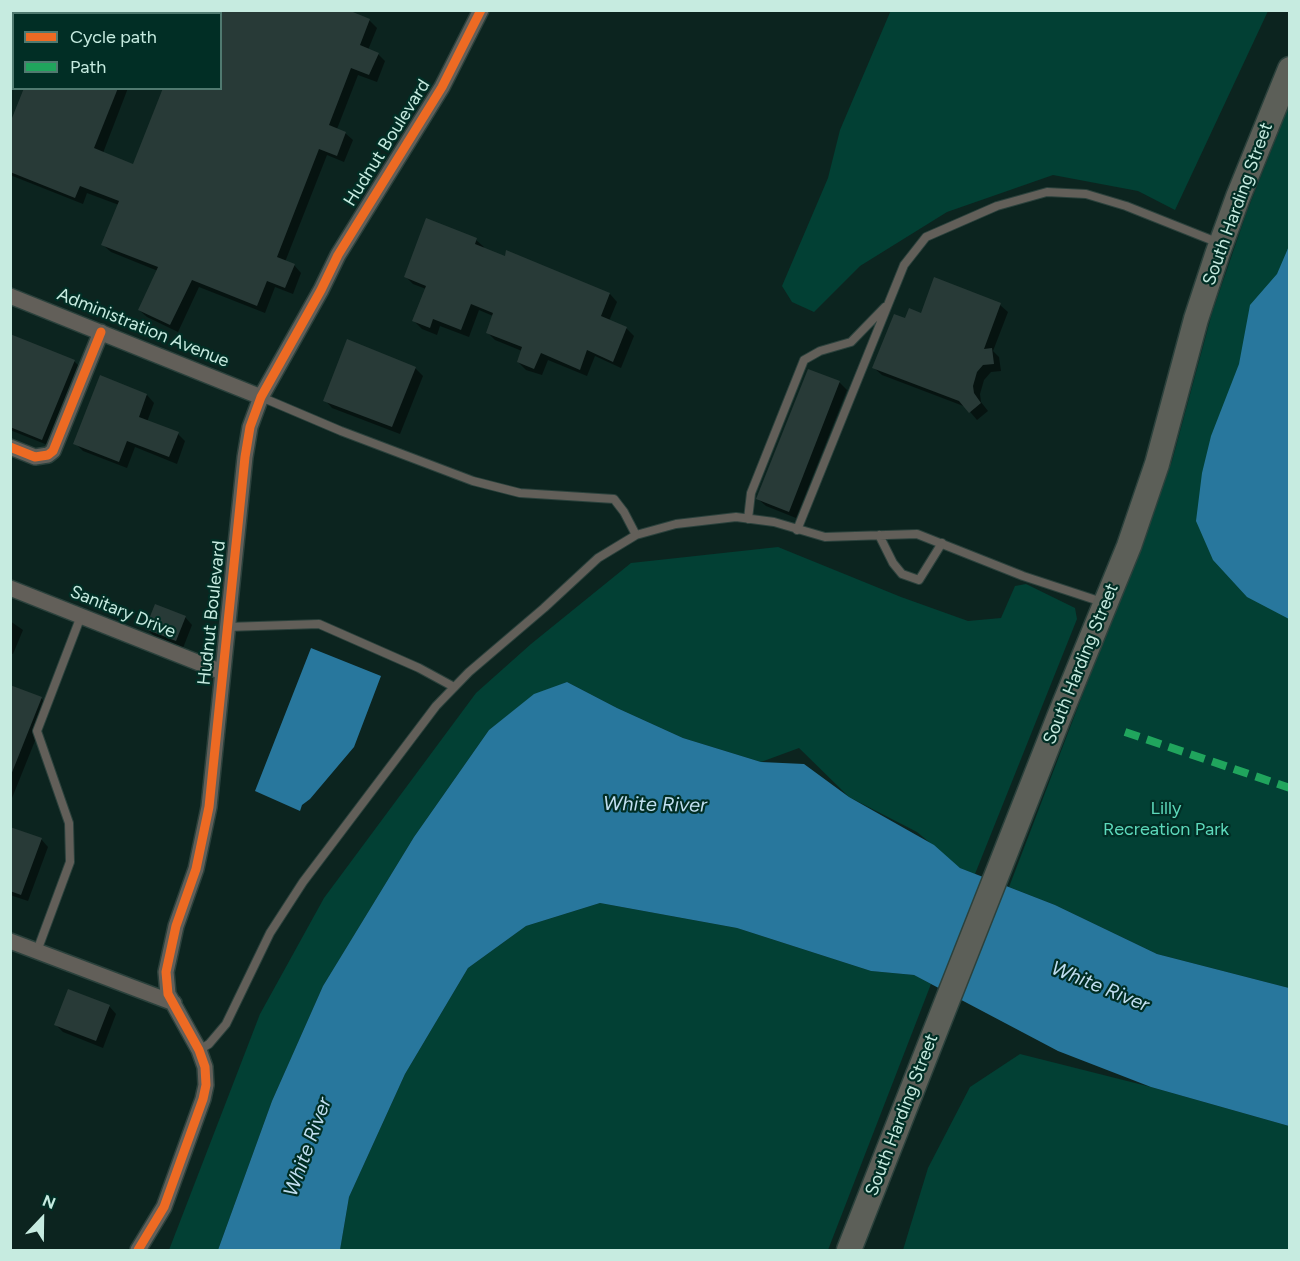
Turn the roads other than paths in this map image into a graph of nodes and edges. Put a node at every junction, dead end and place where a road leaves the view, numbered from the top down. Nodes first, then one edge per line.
1 (481, 10) edge
2 (1290, 69) edge
3 (1221, 243) junction
4 (10, 296) edge
5 (888, 304) junction
6 (101, 332) junction
7 (261, 397) junction
8 (10, 447) edge
9 (748, 519) junction
10 (797, 530) junction
11 (636, 535) junction
12 (879, 536) junction
13 (942, 543) junction
14 (10, 588) edge
15 (1106, 603) junction
16 (81, 616) junction
17 (227, 627) junction
18 (222, 672) junction
19 (454, 687) junction
20 (10, 941) edge
21 (37, 951) junction
22 (174, 1003) junction
23 (199, 1050) junction
24 (138, 1251) edge
25 (849, 1251) edge

1 - 7 street, Hudnut Boulevard
2 - 3 main road, South Harding Street
3 - 5 lane
3 - 15 main road, South Harding Street
4 - 6 street, Administration Avenue
5 - 9 lane
5 - 10 lane
6 - 7 street, Administration Avenue
6 - 8 street
7 - 11 lane
7 - 17 street, Hudnut Boulevard
9 - 10 lane
9 - 11 lane
10 - 12 lane
11 - 19 lane
12 - 13 lane
12 - 13 lane
13 - 15 lane
14 - 16 street, Sanitary Drive
15 - 25 main road, South Harding Street
16 - 18 street, Sanitary Drive
16 - 21 lane
17 - 18 street, Hudnut Boulevard
17 - 19 lane
18 - 22 street, Hudnut Boulevard
19 - 23 lane
20 - 21 street
21 - 22 street
22 - 23 street, Hudnut Boulevard
23 - 24 street, Hudnut Boulevard

